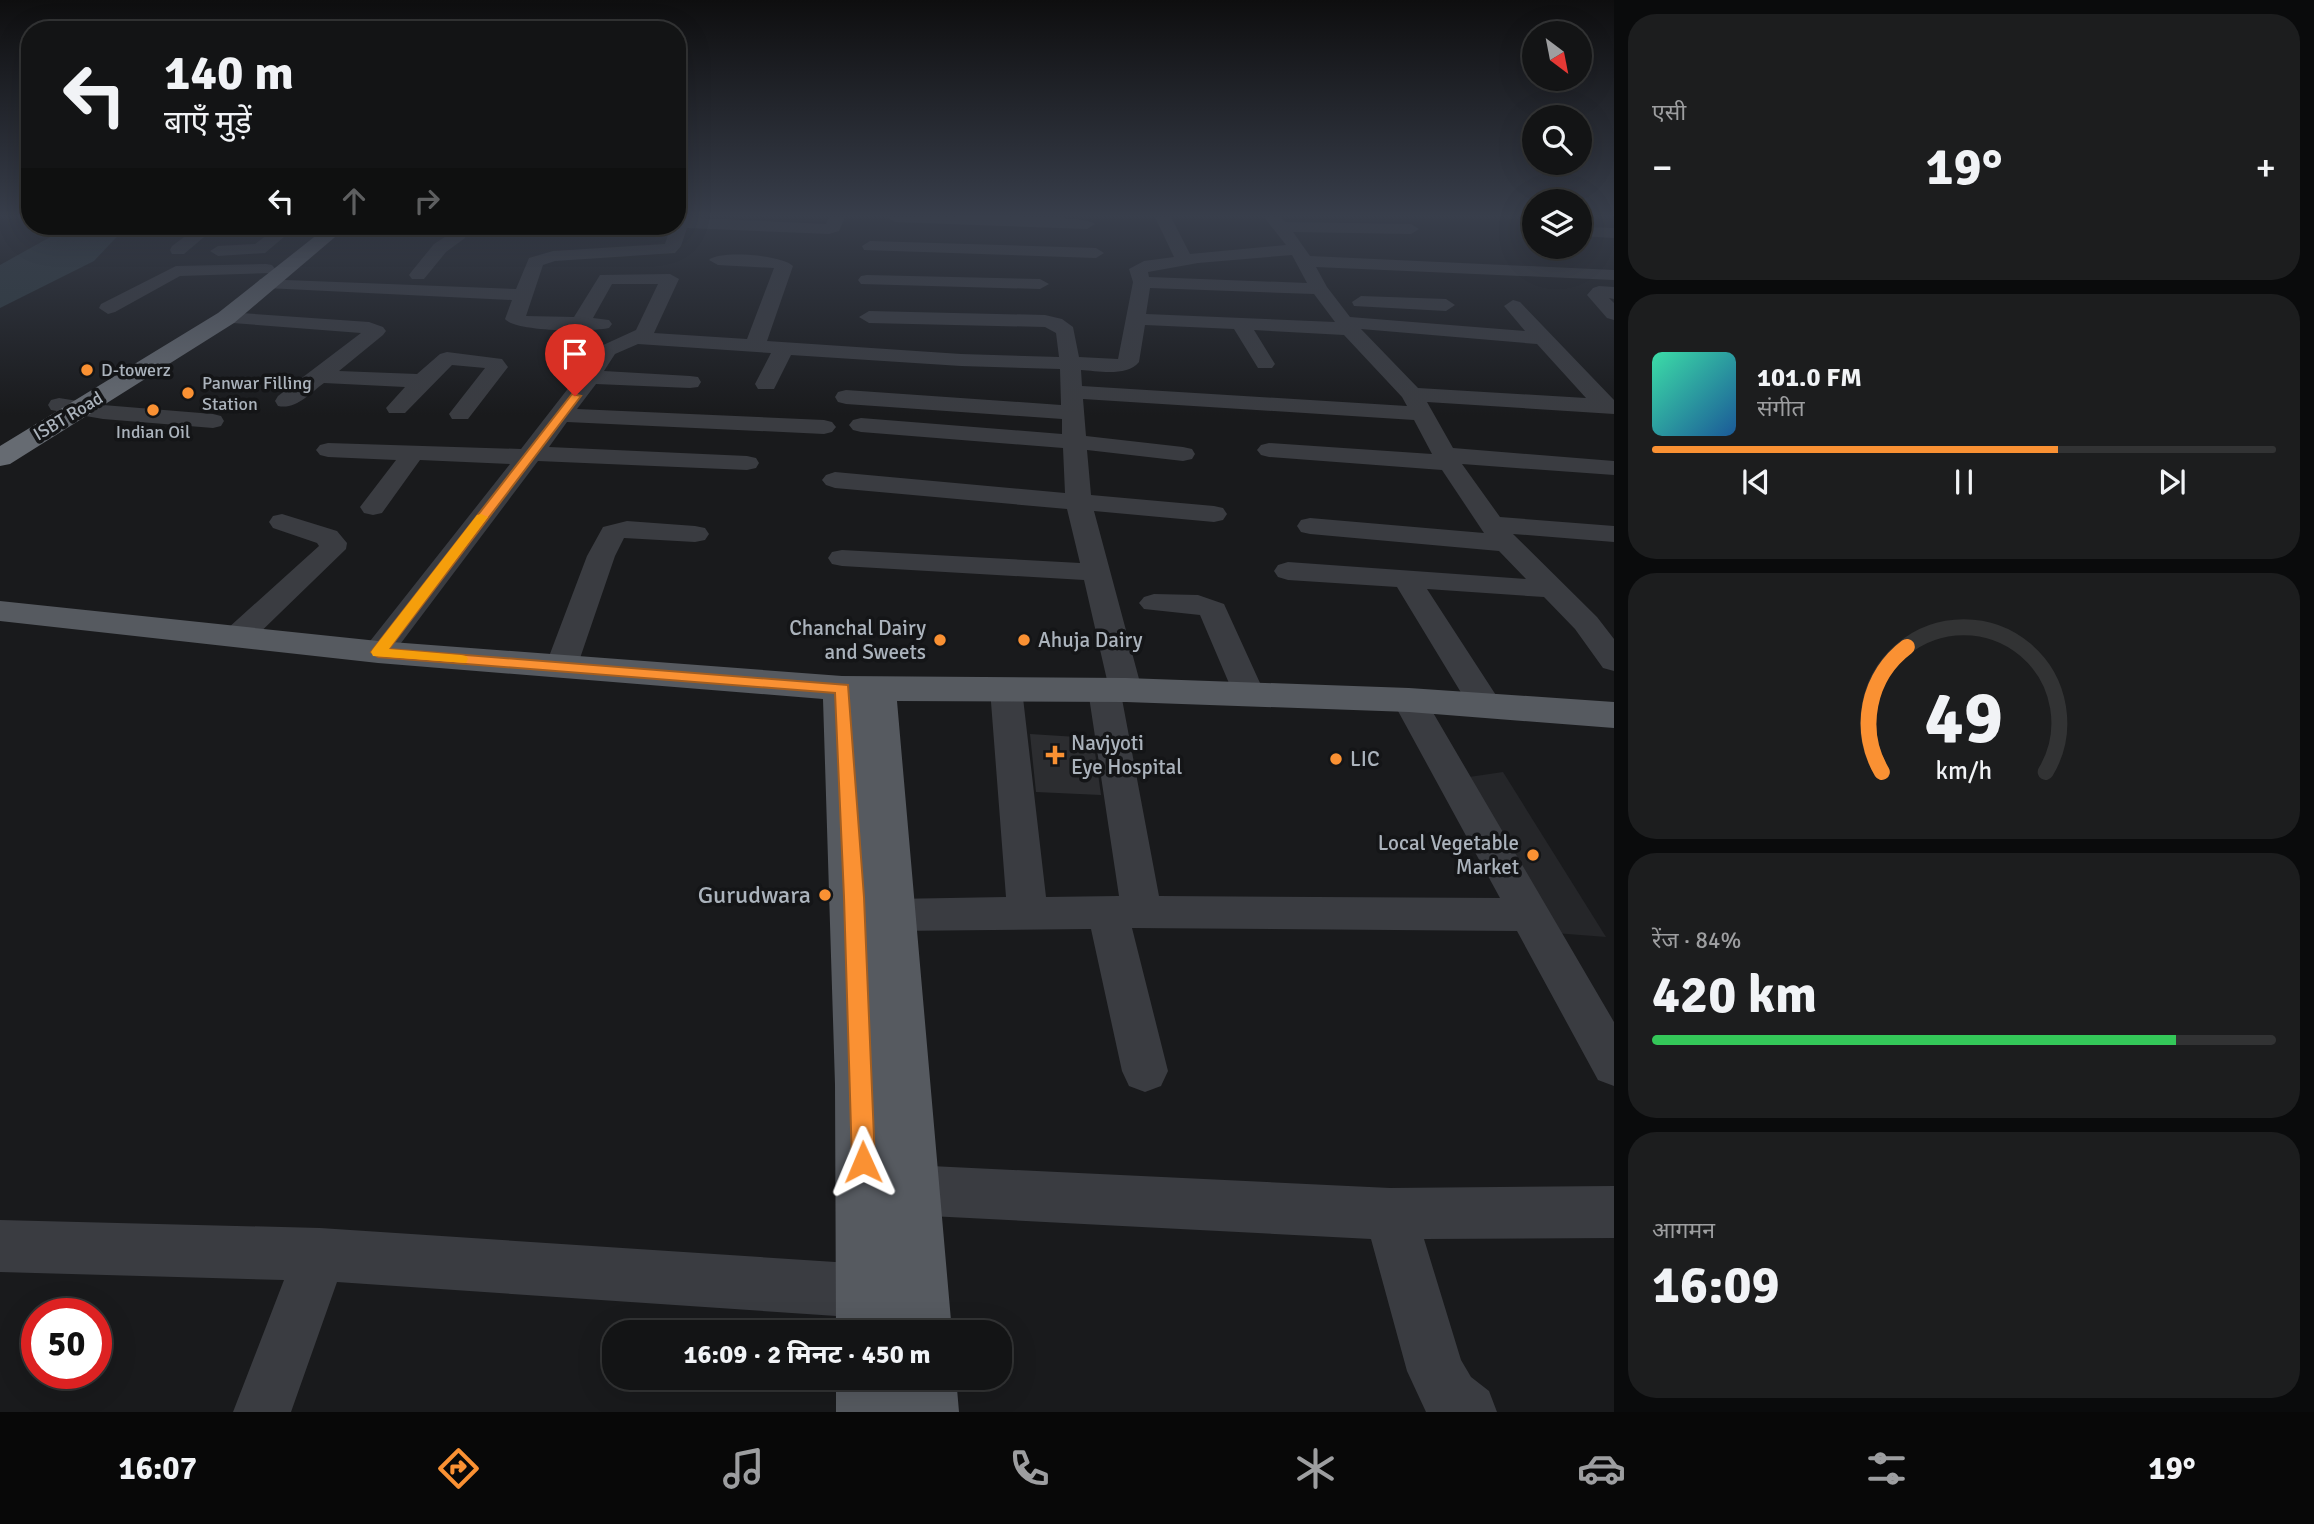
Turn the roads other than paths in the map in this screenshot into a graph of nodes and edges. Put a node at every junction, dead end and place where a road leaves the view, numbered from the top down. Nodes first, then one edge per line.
1 (1142, 282) edge
2 (154, 283) edge
3 (256, 283) edge
4 (259, 283) edge
5 (360, 283) edge
6 (528, 283) edge
7 (604, 283) edge
8 (668, 283) edge
9 (778, 283) edge
10 (877, 283) edge
11 (938, 283) edge
12 (1155, 283) edge
13 (1318, 283) edge
14 (1040, 284) dead end
15 (1614, 293) edge
16 (524, 295) junction
17 (1325, 295) junction
18 (938, 300) junction
19 (1446, 305) dead end
20 (1513, 306) dead end
21 (108, 308) dead end
22 (1614, 314) edge
23 (869, 317) dead end
24 (226, 318) junction
25 (1134, 319) junction
26 (580, 324) junction
27 (1241, 325) junction
28 (1348, 326) junction
29 (643, 332) junction
30 (466, 337) dead end
31 (1542, 338) junction
32 (755, 345) junction
33 (784, 348) junction
34 (447, 358) junction
35 (1265, 364) dead end
36 (1070, 365) junction
37 (319, 376) junction
38 (590, 377) junction
39 (422, 381) junction
40 (690, 382) dead end
41 (765, 384) dead end
42 (846, 397) dead end
43 (286, 401) dead end
44 (1072, 402) junction
45 (1417, 404) junction
46 (70, 407) junction
47 (1609, 407) edge
48 (397, 408) dead end
49 (460, 414) dead end
50 (561, 415) junction
51 (213, 421) dead end
52 (861, 425) dead end
53 (824, 427) dead end
54 (0, 442) edge
55 (1075, 442) junction
56 (328, 450) dead end
57 (1269, 450) dead end
58 (413, 453) junction
59 (1182, 454) dead end
60 (529, 455) junction
61 (0, 458) edge
62 (1447, 459) junction
63 (747, 463) dead end
64 (1614, 468) edge
65 (835, 480) dead end
66 (1078, 500) junction
67 (373, 507) dead end
68 (1214, 514) dead end
69 (282, 522) dead end
70 (1310, 526) dead end
71 (695, 534) dead end
72 (1499, 534) junction
73 (1614, 534) edge
74 (842, 558) dead end
75 (1288, 571) dead end
76 (1096, 572) junction
77 (1406, 579) junction
78 (1552, 589) junction
79 (1154, 603) dead end
80 (0, 611) edge
81 (238, 636) junction
82 (378, 652) junction
83 (1614, 661) edge
84 (561, 667) junction
85 (860, 688) junction
86 (1006, 689) junction
87 (1115, 690) junction
88 (1249, 694) junction
89 (1409, 700) junction
90 (1486, 706) junction
91 (1614, 715) edge
92 (1125, 912) junction
93 (1028, 913) junction
94 (892, 915) junction
95 (1531, 915) junction
96 (1614, 1065) edge
97 (1145, 1071) dead end
98 (910, 1190) junction
99 (1614, 1212) edge
100 (1390, 1214) junction
101 (0, 1246) edge
102 (320, 1255) junction
103 (867, 1312) edge
104 (919, 1320) edge
105 (869, 1390) edge
106 (924, 1390) edge
107 (262, 1412) edge
108 (870, 1412) edge
109 (925, 1412) edge
110 (1468, 1412) edge

1 - 25 street
2 - 21 street
3 - 46 highway
4 - 24 highway, ISBT Road
5 - 16 street
6 - 16 street
7 - 26 street
8 - 29 street
9 - 32 street
10 - 18 street
11 - 18 street
12 - 17 street
13 - 17 street
14 - 18 street
15 - 22 street
16 - 26 street
17 - 19 street
17 - 28 street
18 - 23 street
18 - 36 street
20 - 31 street
24 - 37 street
24 - 46 highway, ISBT Road
25 - 27 street
25 - 36 street
26 - 29 street
27 - 28 street
27 - 35 street
28 - 31 street
28 - 45 street
29 - 32 street
29 - 38 street
30 - 34 street
31 - 47 street
32 - 33 street
33 - 36 street
33 - 41 street
34 - 39 street
34 - 49 street
36 - 44 street
37 - 39 street
37 - 43 street
38 - 40 street
38 - 50 street
39 - 48 street
42 - 44 street
44 - 45 street
44 - 55 street
45 - 47 street
45 - 62 street
46 - 51 street
46 - 54 highway
46 - 61 highway, ISBT Road
50 - 53 street
50 - 60 street
52 - 55 street
55 - 59 street
55 - 66 street
56 - 58 street
57 - 62 street
58 - 60 street
58 - 67 street
60 - 63 street
60 - 82 street
62 - 64 street
62 - 72 street
65 - 66 street
66 - 68 street
66 - 76 street
69 - 81 street
70 - 72 street
71 - 84 street
72 - 73 street
72 - 78 street
74 - 76 street
75 - 77 street
76 - 87 street
77 - 78 street
77 - 90 street
78 - 83 street
79 - 88 street
80 - 81 main road
81 - 82 main road
82 - 84 main road
84 - 85 main road
85 - 86 main road
85 - 94 main road
85 - 103 main road
86 - 87 main road
86 - 93 street
87 - 88 main road
87 - 92 street
88 - 89 main road
89 - 90 main road
89 - 95 street
90 - 91 main road
92 - 93 street
92 - 95 street
92 - 97 street
93 - 94 street
94 - 98 main road
95 - 96 street
98 - 100 street
98 - 104 main road
99 - 100 street
100 - 110 street
101 - 102 street
102 - 103 street
102 - 107 street
105 - 108 main road
106 - 109 main road

